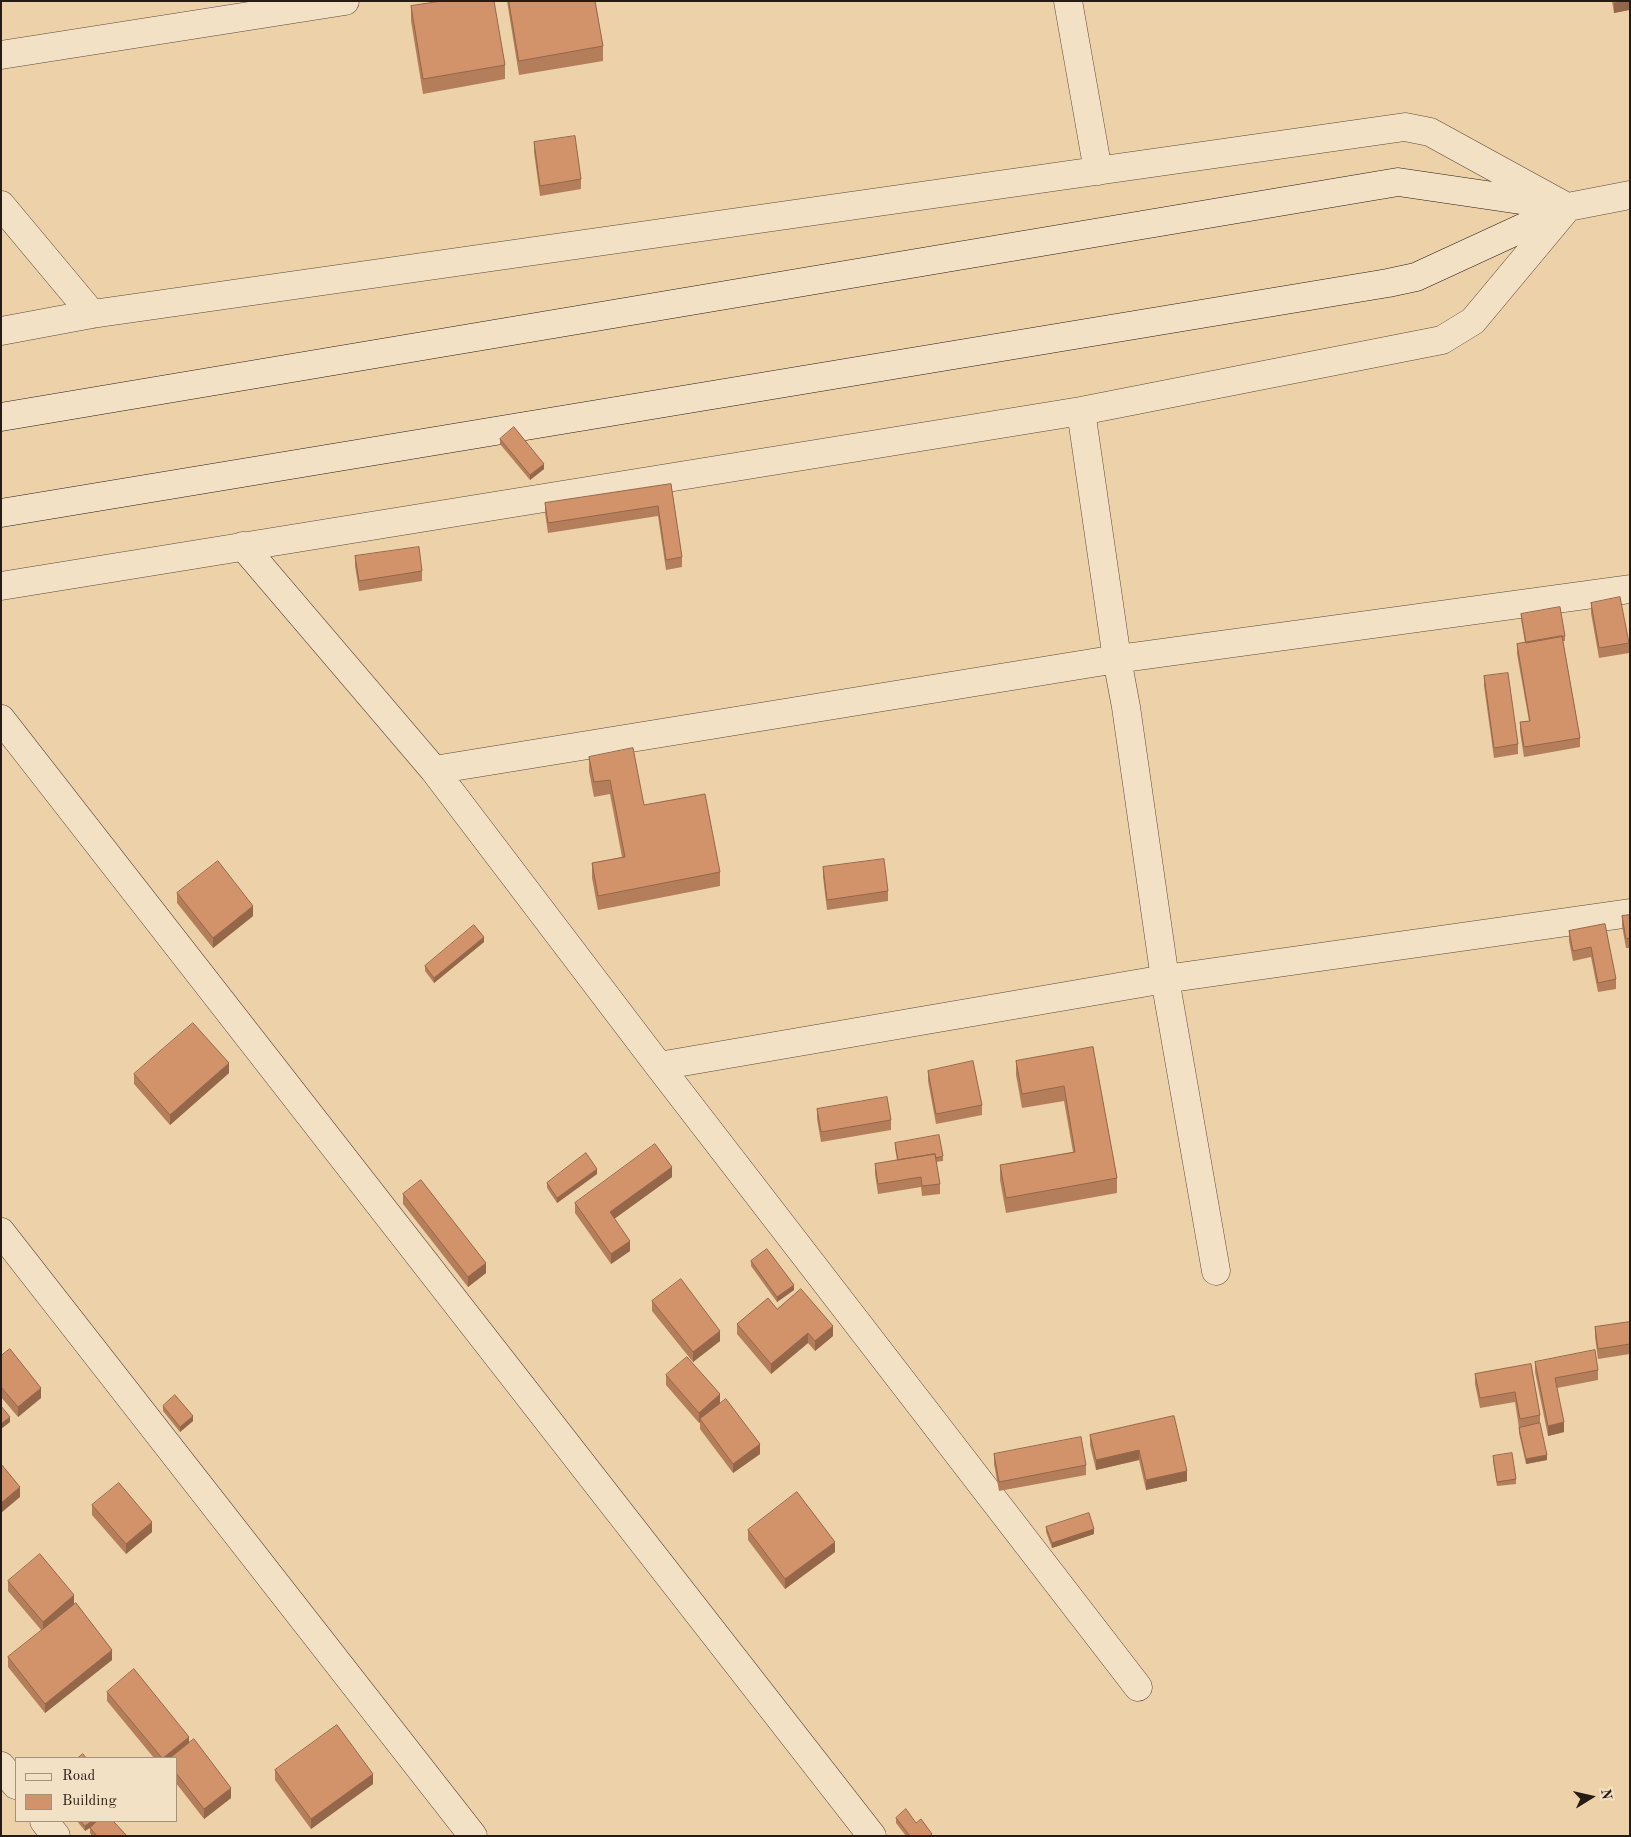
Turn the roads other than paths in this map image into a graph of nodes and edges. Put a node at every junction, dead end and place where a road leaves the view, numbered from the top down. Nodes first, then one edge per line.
1 (345, 1) edge
2 (1068, 1) edge
3 (1, 55) edge
4 (1098, 171) junction
5 (1630, 194) edge
6 (1, 205) edge
7 (1568, 207) junction
8 (92, 314) junction
9 (1, 331) edge
10 (1081, 411) junction
11 (1, 417) edge
12 (1, 512) edge
13 (242, 546) junction
14 (1, 586) edge
15 (1630, 589) edge
16 (1117, 659) junction
17 (1, 719) edge
18 (434, 770) junction
19 (1630, 913) edge
20 (1165, 979) junction
21 (659, 1066) junction
22 (1, 1232) edge
23 (1216, 1271) dead end
24 (1138, 1687) dead end
25 (1, 1766) edge
26 (15, 1784) edge
27 (45, 1822) edge
28 (56, 1836) edge
29 (473, 1836) edge
30 (872, 1836) edge

1 - 3 street
2 - 4 street
4 - 7 street
4 - 8 street
5 - 7 street
6 - 8 street
7 - 10 street
7 - 11 street
7 - 12 street
8 - 9 street
10 - 13 street
10 - 16 street
13 - 14 street
13 - 18 street
15 - 16 street
16 - 18 street
16 - 20 street
17 - 30 street
18 - 21 street
19 - 20 street
20 - 21 street
20 - 23 street
21 - 24 street
22 - 29 street
25 - 26 street
27 - 28 street

